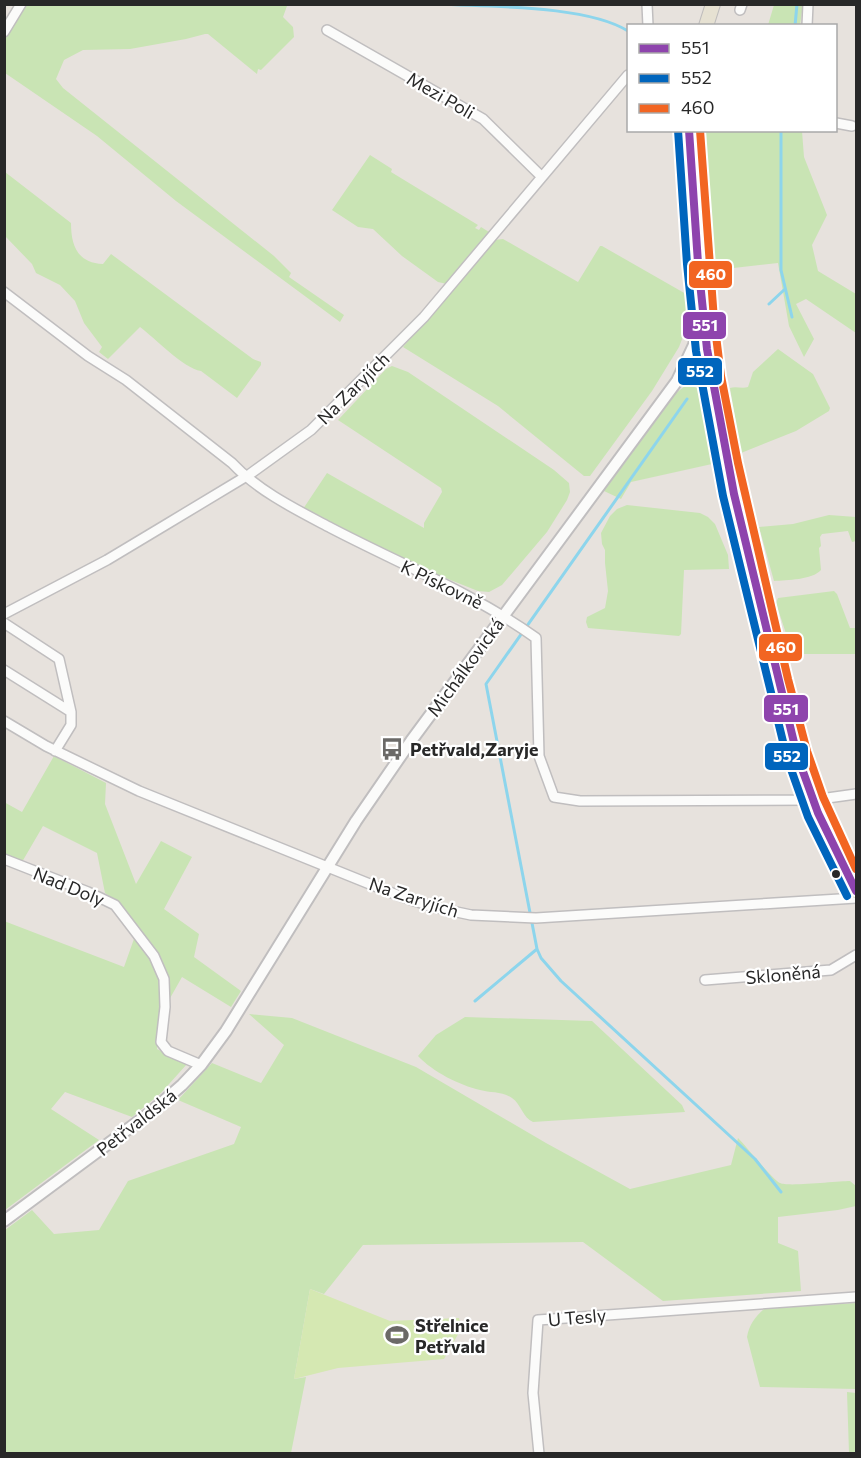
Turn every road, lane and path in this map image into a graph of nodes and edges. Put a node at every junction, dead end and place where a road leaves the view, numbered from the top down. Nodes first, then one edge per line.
1 (21, 4) edge
2 (647, 4) edge
3 (713, 4) edge
4 (808, 4) edge
5 (648, 24) edge
6 (707, 24) edge
7 (807, 24) edge
8 (327, 30) dead end
9 (4, 32) edge
10 (627, 76) edge
11 (837, 123) edge
12 (852, 126) dead end
13 (689, 132) edge
14 (542, 177) junction
15 (4, 292) edge
16 (703, 304) junction
17 (686, 364) junction
18 (710, 371) junction
19 (677, 381) junction
20 (244, 476) junction
21 (4, 614) edge
22 (503, 615) junction
23 (4, 623) edge
24 (4, 670) edge
25 (71, 712) junction
26 (4, 722) edge
27 (55, 751) junction
28 (856, 794) edge
29 (813, 800) junction
30 (4, 859) edge
31 (328, 867) junction
32 (856, 891) edge
33 (856, 898) edge
34 (856, 955) edge
35 (705, 980) dead end
36 (245, 1001) joint
37 (201, 1065) junction
38 (4, 1221) edge
39 (856, 1297) edge
40 (539, 1454) edge

1 - 9 street
2 - 5 street
3 - 6 main road
4 - 7 street
8 - 14 street, Mezi Poli
10 - 14 street, Na Zaryjích
11 - 12 street
13 - 16 main road
14 - 20 street, Na Zaryjích
15 - 20 street, K Pískovně
16 - 17 street, Michálkovická
16 - 18 main road
17 - 18 street
17 - 19 street, Michálkovická
18 - 19 street
18 - 29 main road
19 - 22 street, Michálkovická
20 - 21 street, Na Zaryjích
20 - 22 street, K Pískovně
22 - 29 street, K Pískovně
22 - 31 street, Michálkovická
23 - 25 street
24 - 25 street
25 - 27 street
26 - 27 street, Na Zaryjích
27 - 31 street, Na Zaryjích
28 - 29 street
29 - 32 main road
30 - 37 street, Nad Doly
31 - 33 street, Na Zaryjích
31 - 36 street, Michálkovická
34 - 35 street, Skloněná
36 - 37 street, Petřvaldská
37 - 38 street, Petřvaldská
39 - 40 street, U Tesly

